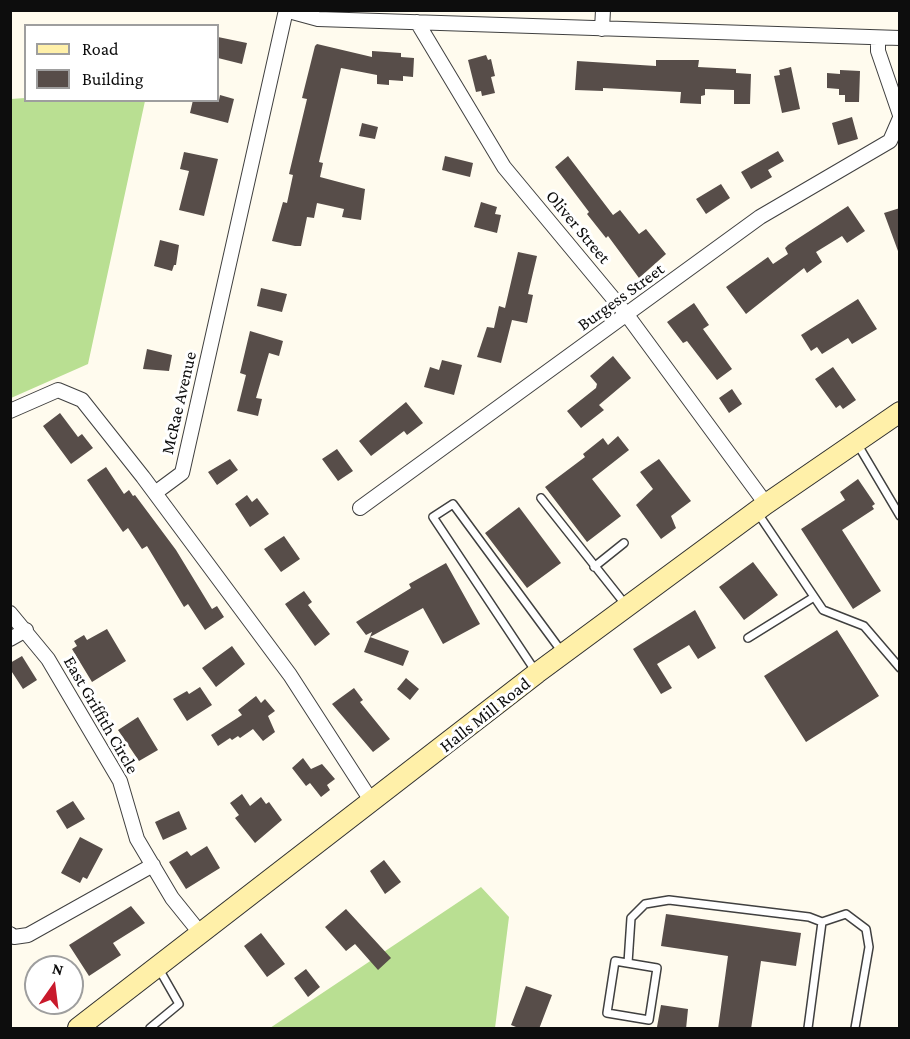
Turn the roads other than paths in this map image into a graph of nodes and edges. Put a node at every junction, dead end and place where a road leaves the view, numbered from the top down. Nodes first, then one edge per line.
1 (603, 10) edge
2 (286, 11) edge
3 (417, 22) junction
4 (602, 29) junction
5 (878, 38) junction
6 (900, 38) edge
7 (900, 116) edge
8 (627, 315) junction
9 (10, 411) edge
10 (900, 412) edge
11 (856, 442) junction
12 (155, 494) junction
13 (540, 498) dead end
14 (360, 508) dead end
15 (761, 508) junction
16 (900, 516) edge
17 (624, 543) dead end
18 (594, 567) junction
19 (814, 597) junction
20 (627, 607) junction
21 (10, 614) edge
22 (26, 630) junction
23 (748, 638) dead end
24 (10, 639) edge
25 (564, 654) junction
26 (900, 668) edge
27 (537, 674) junction
28 (372, 802) junction
29 (153, 865) junction
30 (822, 922) junction
31 (10, 934) edge
32 (201, 934) junction
33 (628, 963) junction
34 (158, 967) junction
35 (80, 1028) edge
36 (150, 1029) edge
37 (808, 1029) edge
38 (855, 1029) edge

1 - 4 street
2 - 3 street
2 - 12 street, McRae Avenue
3 - 4 street
3 - 8 street, Oliver Street
4 - 5 street
5 - 6 street
5 - 7 street, Burgess Street
7 - 8 street, Burgess Street
8 - 14 street, Burgess Street
8 - 15 street, Oliver Street
9 - 12 street
10 - 11 street, Halls Mill Road
11 - 15 street, Halls Mill Road
11 - 16 lane
12 - 28 street
13 - 18 lane
15 - 19 lane
15 - 20 street, Halls Mill Road
17 - 18 lane
18 - 20 lane
19 - 23 lane
19 - 26 lane
20 - 25 street, Halls Mill Road
21 - 22 street, East Griffith Circle
22 - 24 street
22 - 29 street, East Griffith Circle
25 - 27 street, Halls Mill Road
25 - 27 lane
27 - 28 street, Halls Mill Road
28 - 32 street, Halls Mill Road
29 - 31 street
29 - 32 street, East Griffith Circle
30 - 33 lane
30 - 37 lane
30 - 38 lane
32 - 34 street, Halls Mill Road
33 - 33 lane
34 - 35 street, Halls Mill Road
34 - 36 lane

